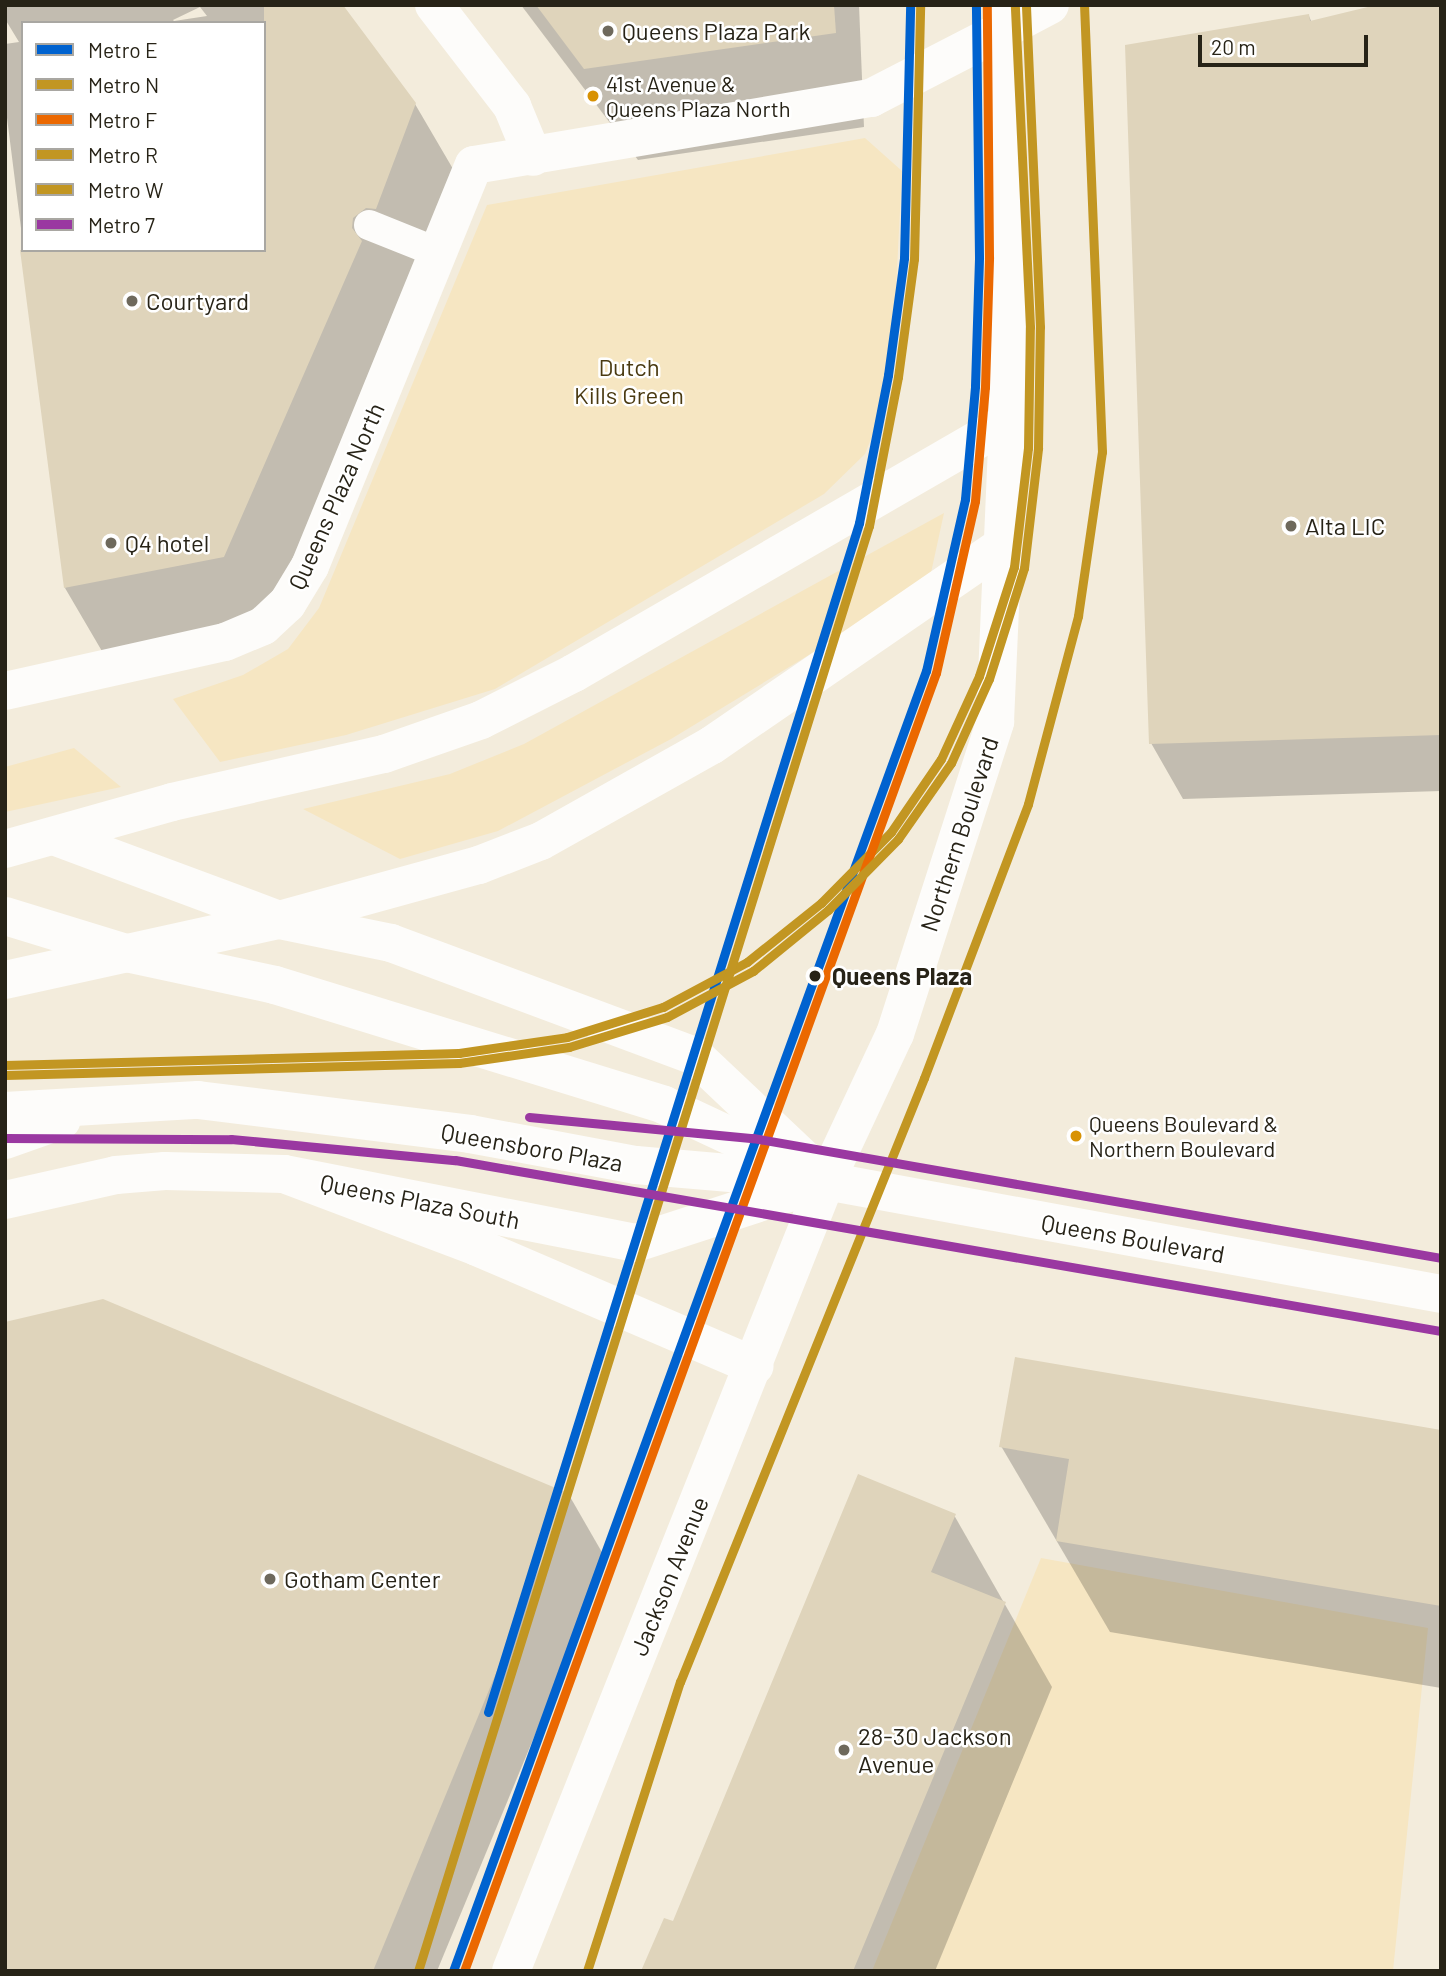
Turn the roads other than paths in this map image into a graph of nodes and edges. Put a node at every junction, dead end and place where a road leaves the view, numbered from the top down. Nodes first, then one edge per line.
1 (434, 5) edge
2 (1050, 5) edge
3 (1003, 18) edge
4 (533, 157) junction
5 (369, 225) dead end
6 (439, 253) junction
7 (1008, 422) junction
8 (1000, 547) junction
9 (7, 686) edge
10 (56, 837) junction
11 (5, 849) edge
12 (5, 916) edge
13 (279, 920) junction
14 (126, 953) junction
15 (5, 980) edge
16 (111, 1102) junction
17 (5, 1111) edge
18 (5, 1140) edge
19 (284, 1174) junction
20 (826, 1181) junction
21 (5, 1200) edge
22 (1441, 1294) edge
23 (755, 1366) junction
24 (511, 1971) edge

1 - 4 main road
2 - 3 main road
3 - 4 main road
3 - 7 main road, Northern Boulevard
4 - 6 main road, Queens Plaza North
5 - 6 lane
6 - 9 main road, Queens Plaza North
7 - 8 main road, Northern Boulevard
7 - 10 main road
8 - 13 main road
8 - 20 main road, Northern Boulevard
10 - 11 main road
10 - 13 main road
12 - 14 main road
13 - 14 main road
13 - 20 main road
14 - 15 main road
14 - 20 main road
16 - 17 main road, Queensboro Plaza
16 - 18 main road
16 - 20 main road, Queensboro Plaza
19 - 20 main road, Queens Plaza South
19 - 21 main road, Queens Plaza South
19 - 23 main road
20 - 22 main road, Queens Boulevard
20 - 23 main road, Jackson Avenue
23 - 24 main road, Jackson Avenue

